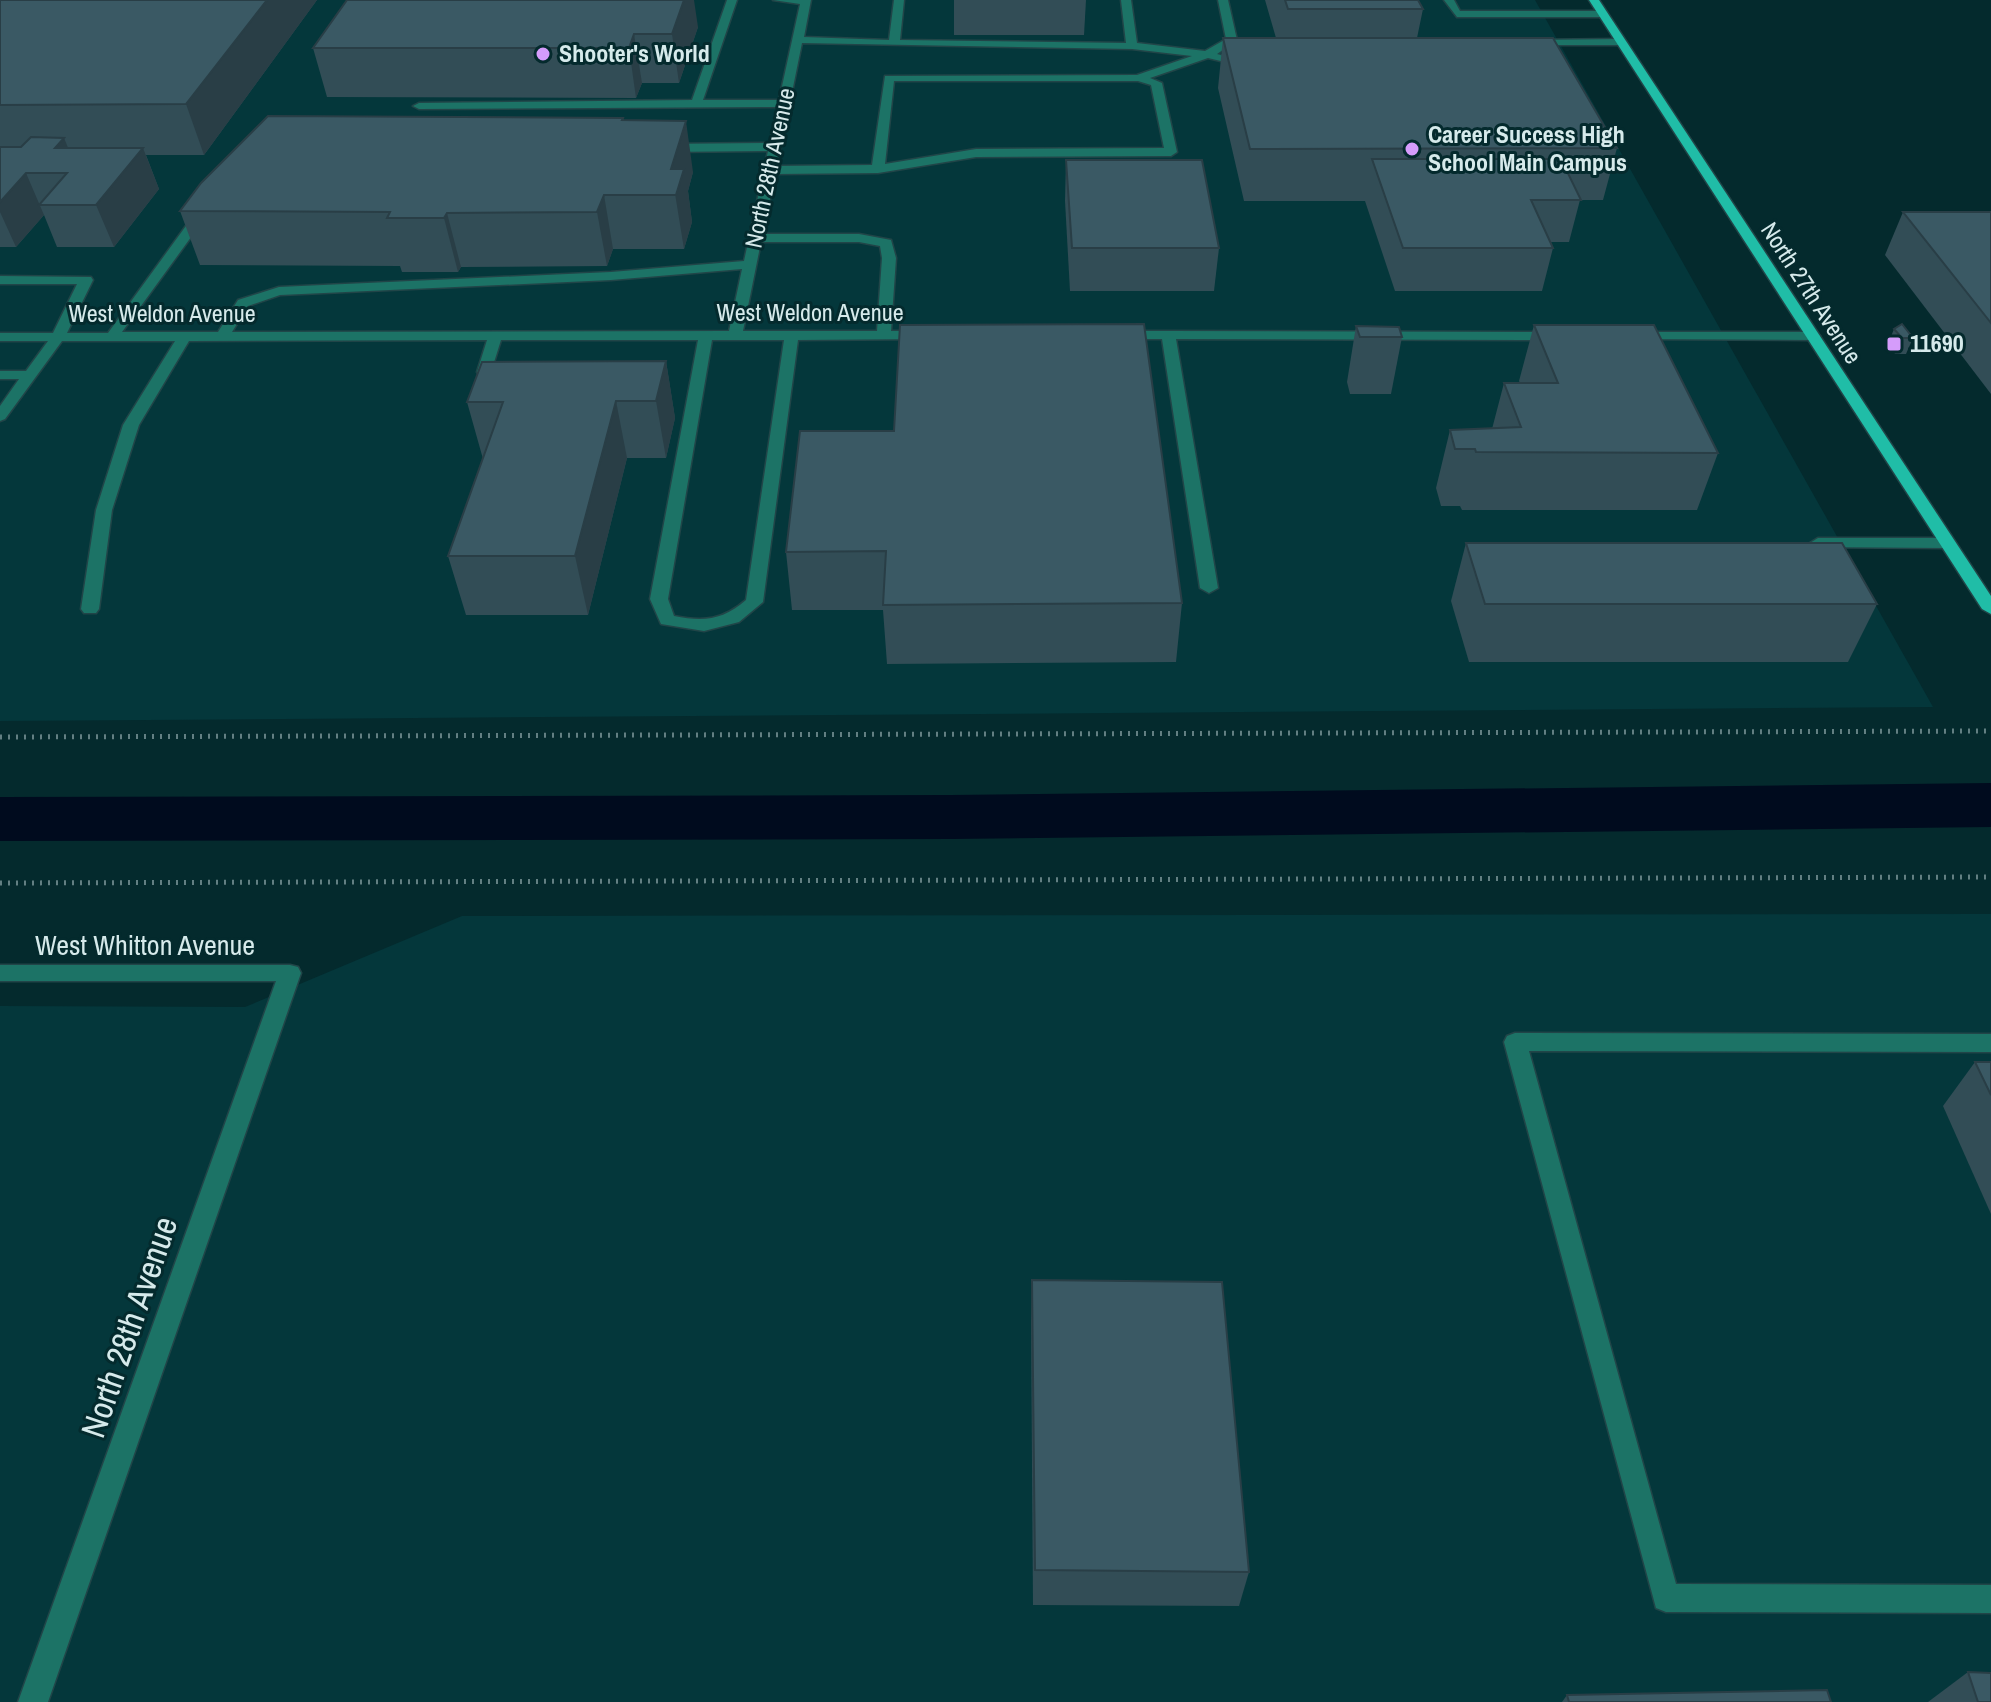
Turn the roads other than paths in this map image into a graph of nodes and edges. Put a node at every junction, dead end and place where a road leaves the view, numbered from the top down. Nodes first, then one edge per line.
1 (732, 0) edge
2 (778, 0) edge
3 (806, 0) edge
4 (899, 0) edge
5 (1126, 0) edge
6 (1223, 0) edge
7 (1449, 0) edge
8 (1594, 0) edge
9 (1602, 14) junction
10 (798, 40) junction
11 (1621, 42) junction
12 (894, 43) junction
13 (1515, 44) edge
14 (1132, 46) junction
15 (1207, 55) junction
16 (1256, 66) edge
17 (1138, 78) junction
18 (784, 103) junction
19 (696, 104) junction
20 (419, 106) dead end
21 (775, 147) junction
22 (651, 148) edge
23 (878, 169) junction
24 (770, 170) junction
25 (213, 198) edge
26 (755, 238) junction
27 (750, 265) junction
28 (0, 280) edge
29 (496, 335) junction
30 (706, 335) junction
31 (735, 335) junction
32 (792, 335) junction
33 (884, 335) junction
34 (947, 335) edge
35 (1105, 335) edge
36 (1168, 335) junction
37 (223, 336) junction
38 (1573, 336) edge
39 (1619, 336) edge
40 (1813, 336) junction
41 (0, 337) edge
42 (58, 337) junction
43 (112, 337) junction
44 (184, 337) junction
45 (0, 375) edge
46 (30, 375) junction
47 (512, 394) edge
48 (0, 416) edge
49 (1794, 543) edge
50 (1946, 543) junction
51 (1209, 588) dead end
52 (90, 609) dead end
53 (1991, 609) edge
54 (0, 973) edge
55 (290, 973) joint
56 (1991, 1043) edge
57 (1991, 1599) edge
58 (33, 1702) edge

1 - 19 street
2 - 3 street
3 - 10 street, North 28th Avenue
4 - 12 street
5 - 14 street
6 - 15 street
7 - 9 street
8 - 9 main road, North 27th Avenue
9 - 11 main road, North 27th Avenue
10 - 12 street
10 - 18 street, North 28th Avenue
11 - 13 street
11 - 40 main road, North 27th Avenue
12 - 14 street
14 - 15 street
15 - 16 street
15 - 17 street
17 - 23 street
17 - 23 street
18 - 19 street
18 - 21 street, North 28th Avenue
19 - 20 street
21 - 22 street
21 - 24 street, North 28th Avenue
23 - 24 street
24 - 26 street, North 28th Avenue
25 - 43 street
26 - 27 street, North 28th Avenue
26 - 33 street
27 - 31 street, North 28th Avenue
27 - 37 street
28 - 42 street
29 - 30 street, West Weldon Avenue
29 - 37 street, West Weldon Avenue
29 - 47 street
30 - 31 street, West Weldon Avenue
30 - 32 street
31 - 32 street, West Weldon Avenue
32 - 33 street, West Weldon Avenue
33 - 34 street, West Weldon Avenue
35 - 36 street
36 - 38 street
36 - 51 street
37 - 44 street, West Weldon Avenue
39 - 40 street
40 - 50 main road, North 27th Avenue
41 - 42 street, West Weldon Avenue
42 - 43 street, West Weldon Avenue
42 - 46 street
43 - 44 street, West Weldon Avenue
44 - 52 street
45 - 46 street
46 - 48 street
49 - 50 street
50 - 53 main road, North 27th Avenue
54 - 55 street, West Whitton Avenue
55 - 58 street, North 28th Avenue
56 - 57 street

